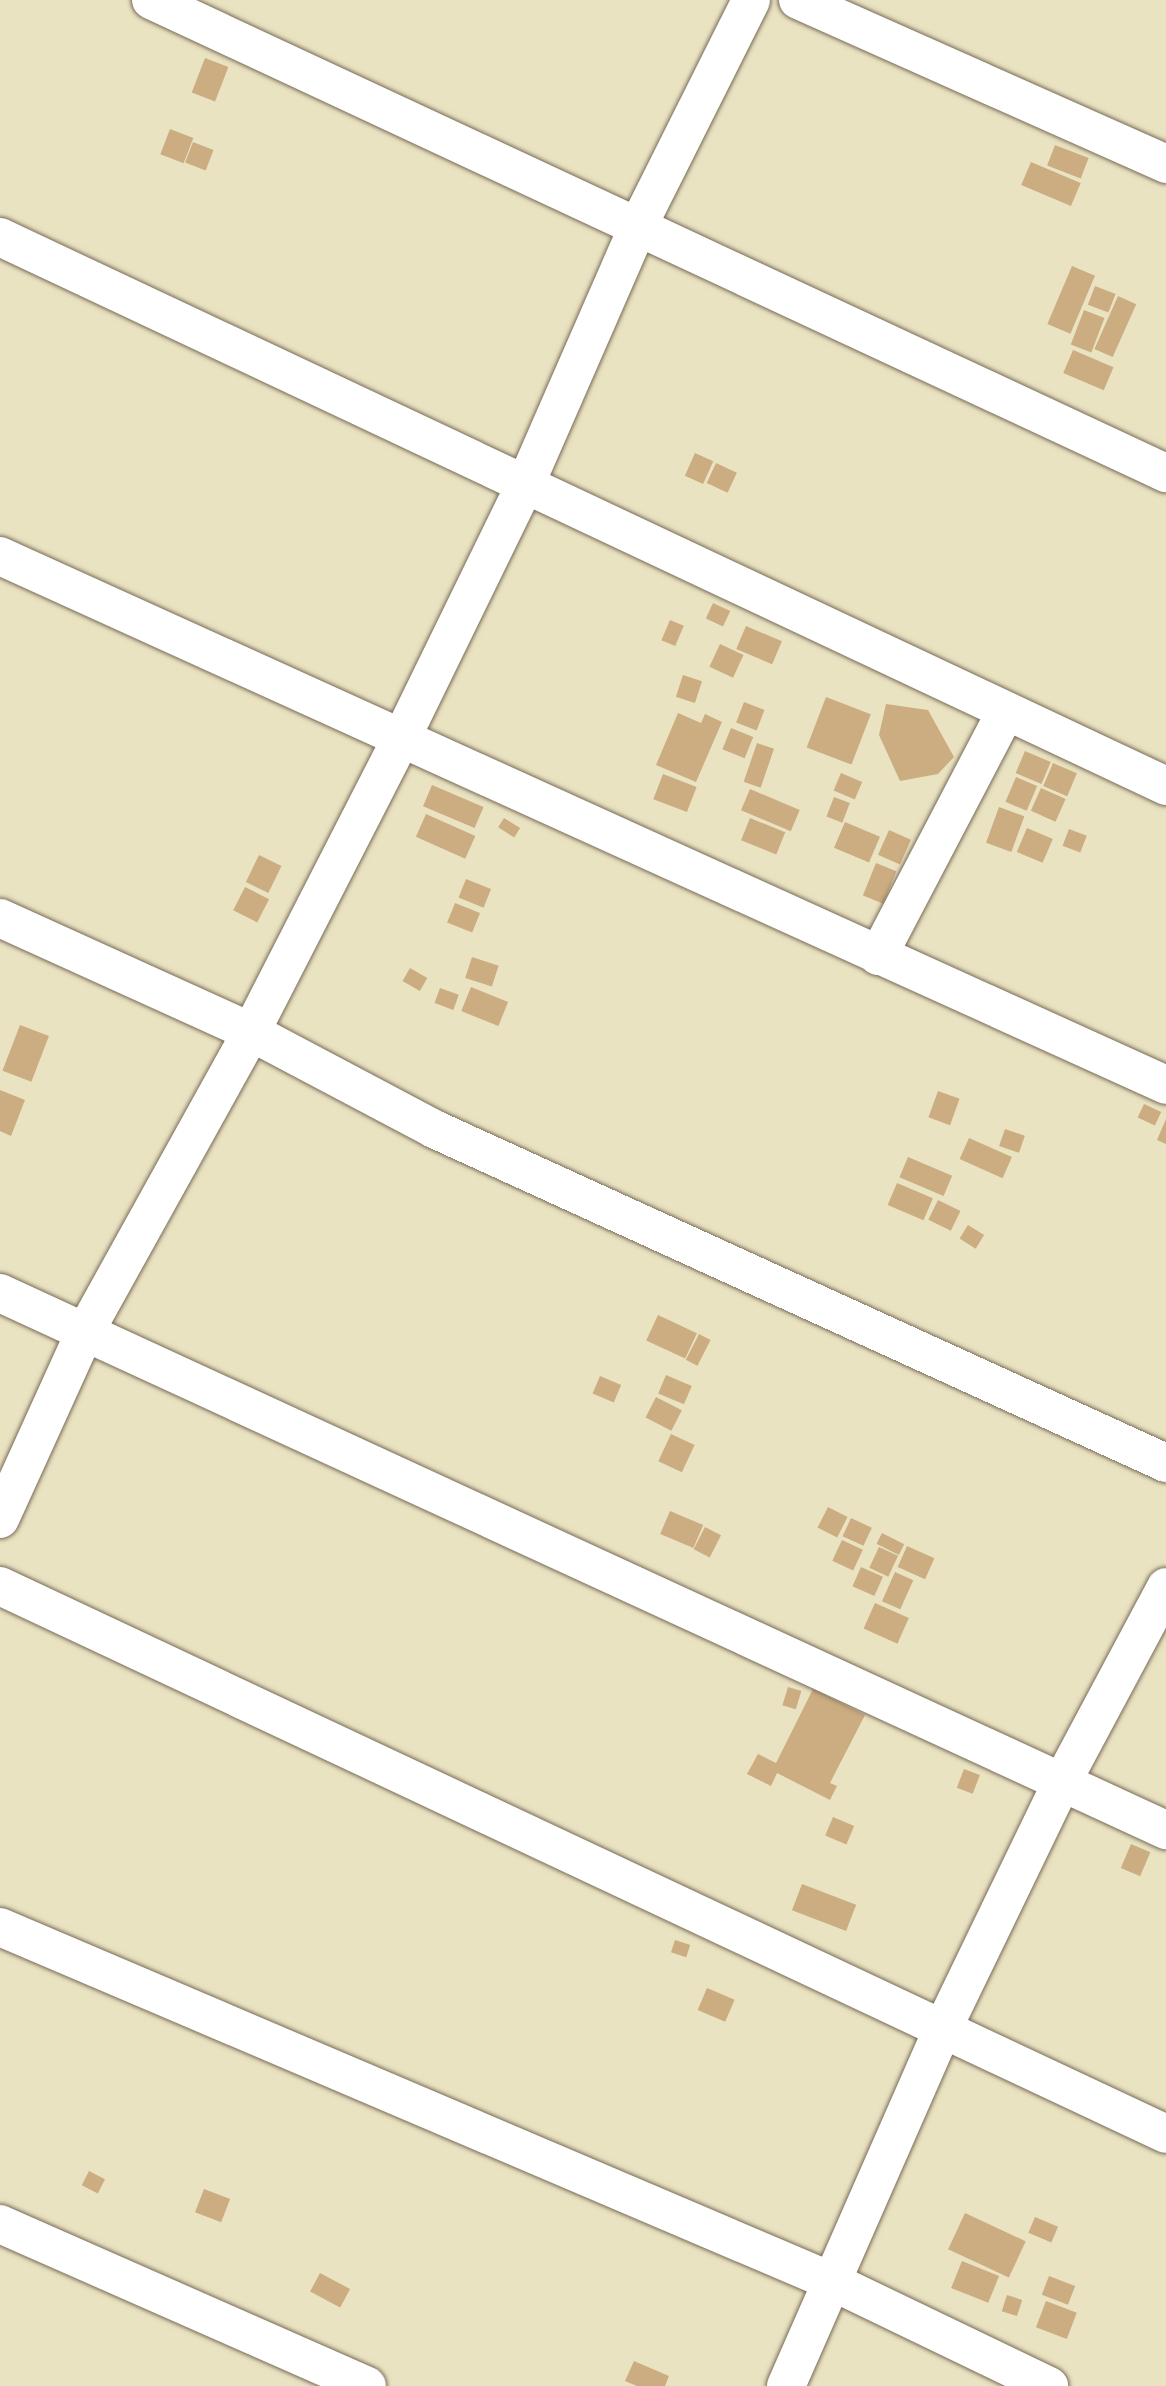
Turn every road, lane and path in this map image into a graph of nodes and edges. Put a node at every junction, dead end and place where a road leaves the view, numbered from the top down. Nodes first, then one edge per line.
1 (151, 0) edge
2 (751, 0) edge
3 (798, 0) edge
4 (1166, 164) edge
5 (639, 224) junction
6 (0, 237) edge
7 (1166, 473) edge
8 (526, 483) junction
9 (0, 556) edge
10 (1006, 711) junction
11 (404, 735) junction
12 (1166, 786) edge
13 (0, 918) edge
14 (878, 956) junction
15 (251, 1032) junction
16 (1166, 1085) edge
17 (0, 1293) edge
18 (85, 1332) junction
19 (1166, 1463) edge
20 (0, 1519) edge
21 (0, 1586) edge
22 (1166, 1587) edge
23 (1062, 1782) junction
24 (1166, 1830) edge
25 (0, 1927) edge
26 (943, 2028) junction
27 (1166, 2134) edge
28 (0, 2224) edge
29 (833, 2282) junction
30 (367, 2386) edge
31 (786, 2386) edge
32 (1049, 2386) edge

1 - 5 street
2 - 5 street
3 - 4 street
5 - 7 street
5 - 8 street
6 - 8 street
8 - 10 street
8 - 11 street
9 - 11 street
10 - 12 street
10 - 14 street
11 - 14 street
11 - 15 street
13 - 15 street
14 - 16 street
15 - 18 street
15 - 19 street
17 - 18 street
18 - 20 street
18 - 23 street
21 - 26 street
22 - 23 street
23 - 24 street
23 - 26 street
25 - 29 street
26 - 27 street
26 - 29 street
28 - 30 street
29 - 31 street
29 - 32 street

